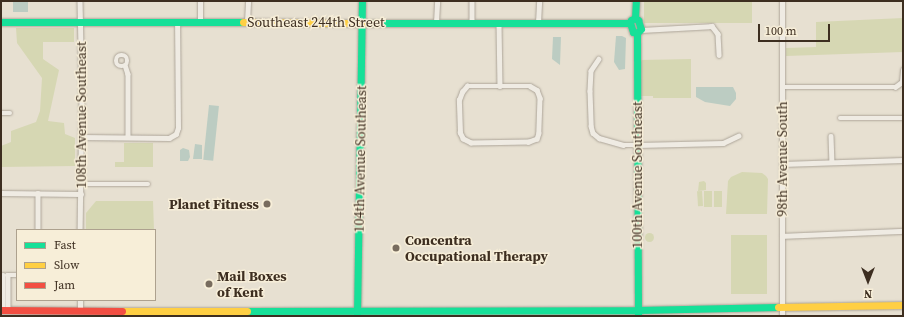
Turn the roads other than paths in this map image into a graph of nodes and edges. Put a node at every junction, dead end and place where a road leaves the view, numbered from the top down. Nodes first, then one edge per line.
1 (80, 1) edge
2 (200, 1) edge
3 (248, 1) edge
4 (362, 1) edge
5 (437, 1) edge
6 (472, 1) edge
7 (538, 1) edge
8 (636, 1) edge
9 (782, 1) edge
10 (633, 21) junction
11 (1, 22) edge
12 (80, 22) junction
13 (177, 22) junction
14 (200, 22) junction
15 (248, 22) junction
16 (362, 22) junction
17 (436, 23) junction
18 (472, 23) junction
19 (499, 23) junction
20 (538, 23) junction
21 (639, 32) junction
22 (719, 55) dead end
23 (599, 59) dead end
24 (125, 66) dead end
25 (902, 70) edge
26 (500, 86) junction
27 (782, 87) junction
28 (1, 113) edge
29 (10, 113) dead end
30 (840, 118) dead end
31 (903, 118) edge
32 (738, 136) dead end
33 (831, 136) dead end
34 (81, 137) junction
35 (128, 138) junction
36 (637, 145) junction
37 (903, 160) edge
38 (832, 162) junction
39 (782, 164) junction
40 (81, 184) junction
41 (148, 184) dead end
42 (1, 193) edge
43 (38, 193) junction
44 (81, 194) junction
45 (38, 229) edge
46 (80, 229) edge
47 (903, 231) edge
48 (782, 236) junction
49 (4, 275) edge
50 (16, 275) edge
51 (80, 301) edge
52 (903, 305) edge
53 (782, 308) junction
54 (4, 310) edge
55 (709, 312) edge
56 (80, 313) edge
57 (496, 313) edge
58 (638, 313) edge
59 (357, 314) edge
60 (782, 316) edge

1 - 12 street, 108th Avenue Southeast
2 - 14 street
3 - 15 street
4 - 16 main road, 104th Avenue Southeast
5 - 17 street
6 - 18 street
7 - 20 street
8 - 10 main road
9 - 27 street, 98th Avenue South
10 - 20 main road, Southeast 244th Street
10 - 21 main road
11 - 12 main road, Southeast 244th Street
12 - 13 main road, Southeast 244th Street
12 - 34 street, 108th Avenue Southeast
13 - 14 main road, Southeast 244th Street
13 - 35 street
14 - 15 main road, Southeast 244th Street
15 - 16 main road, Southeast 244th Street
16 - 17 main road, Southeast 244th Street
16 - 59 main road, 104th Avenue Southeast
17 - 18 main road, Southeast 244th Street
18 - 19 main road, Southeast 244th Street
19 - 20 main road, Southeast 244th Street
19 - 26 street
21 - 22 street
21 - 36 main road, 100th Avenue Southeast
23 - 36 street
24 - 35 street
25 - 27 street
26 - 26 street
27 - 39 street, 98th Avenue South
28 - 29 street
30 - 31 street
32 - 36 street
33 - 38 street
34 - 35 street
34 - 40 street, 108th Avenue Southeast
36 - 58 main road, 100th Avenue Southeast
37 - 38 street
38 - 39 street
39 - 48 street, 98th Avenue South
40 - 41 street
40 - 44 street, 108th Avenue Southeast
42 - 43 street
43 - 44 street
43 - 45 street
44 - 46 street, 108th Avenue Southeast
47 - 48 street
48 - 53 street, 98th Avenue South
49 - 50 street
49 - 54 street
51 - 56 street
52 - 53 main road
53 - 55 main road
53 - 60 street, 98th Avenue South
54 - 56 main road
55 - 58 main road
56 - 59 main road
57 - 58 main road
57 - 59 main road

